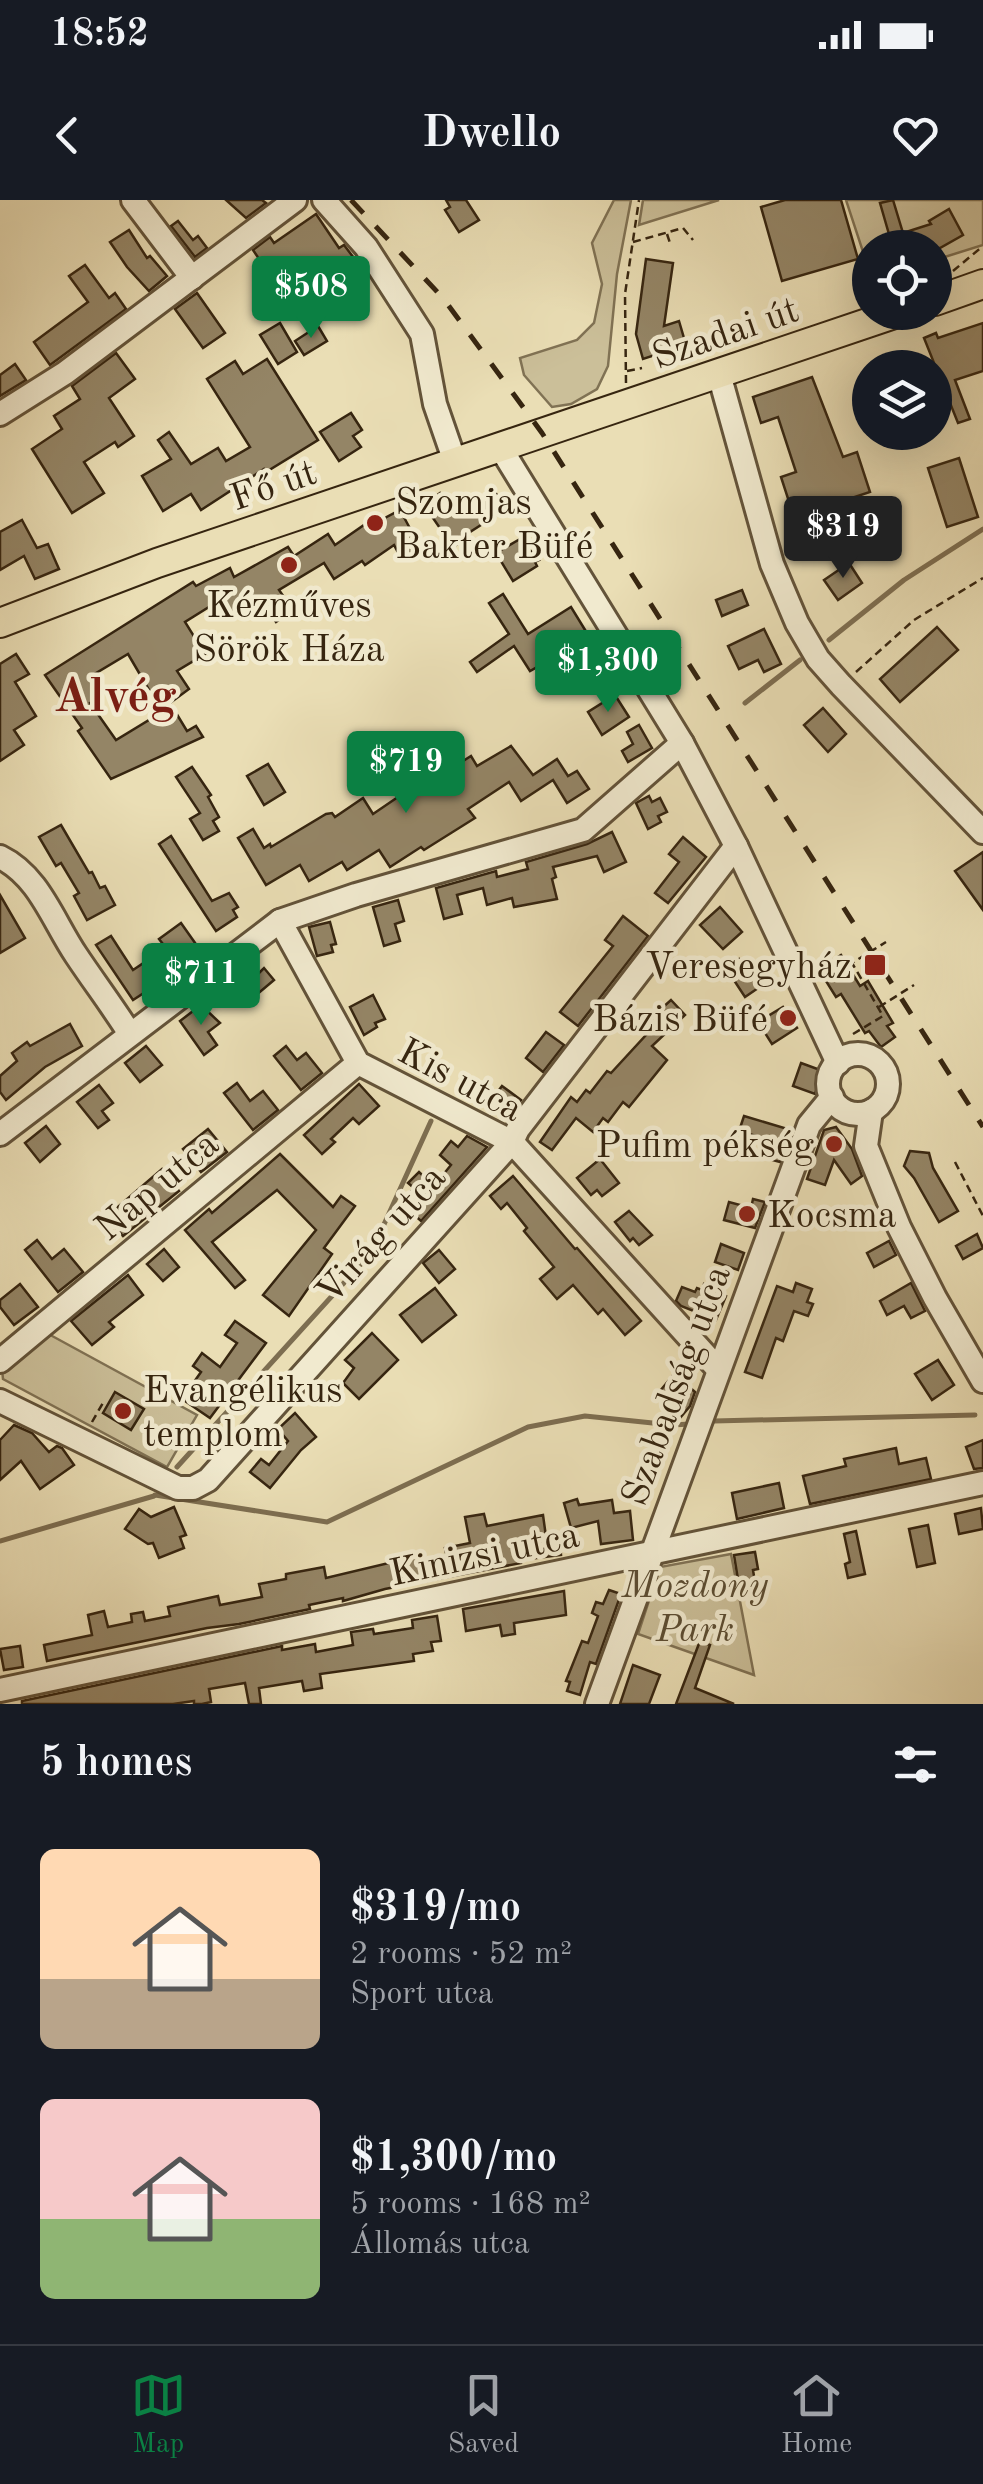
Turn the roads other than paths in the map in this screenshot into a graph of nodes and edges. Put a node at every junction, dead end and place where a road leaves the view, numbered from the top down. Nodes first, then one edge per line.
1 (133, 200) edge
2 (295, 200) edge
3 (324, 200) edge
4 (192, 278) junction
5 (983, 284) edge
6 (952, 287) edge
7 (852, 328) edge
8 (719, 374) junction
9 (0, 414) edge
10 (573, 422) joint
11 (500, 447) junction
12 (455, 462) junction
13 (0, 622) edge
14 (682, 744) junction
15 (983, 832) edge
16 (736, 846) junction
17 (0, 858) edge
18 (280, 921) junction
19 (130, 1034) junction
20 (838, 1062) junction
21 (358, 1063) junction
22 (832, 1097) junction
23 (871, 1111) junction
24 (0, 1134) edge
25 (512, 1142) junction
26 (0, 1360) edge
27 (718, 1369) junction
28 (983, 1381) edge
29 (0, 1401) edge
30 (983, 1483) edge
31 (652, 1551) junction
32 (0, 1690) edge
33 (597, 1704) edge

1 - 4 street
2 - 4 street
3 - 12 street
4 - 9 street
5 - 6 main road
7 - 8 main road, Szadai út
8 - 10 main road, Szadai út
8 - 15 street
10 - 11 main road, Fő út
11 - 12 main road, Fő út
11 - 14 street
12 - 13 main road, Fő út
14 - 16 street
14 - 18 street
16 - 20 street
16 - 25 street, Virág utca
17 - 19 street
18 - 19 street
18 - 21 street, Kis utca
19 - 24 street
20 - 22 street
20 - 23 street
21 - 25 street, Kis utca
21 - 26 street, Nap utca
22 - 23 street
22 - 27 street, Szabadság utca
23 - 28 street
25 - 27 street, Kis utca
25 - 29 street, Virág utca
27 - 31 street, Szabadság utca
30 - 31 street, Kinizsi utca
31 - 32 street, Kinizsi utca
31 - 33 street, Szabadság utca

